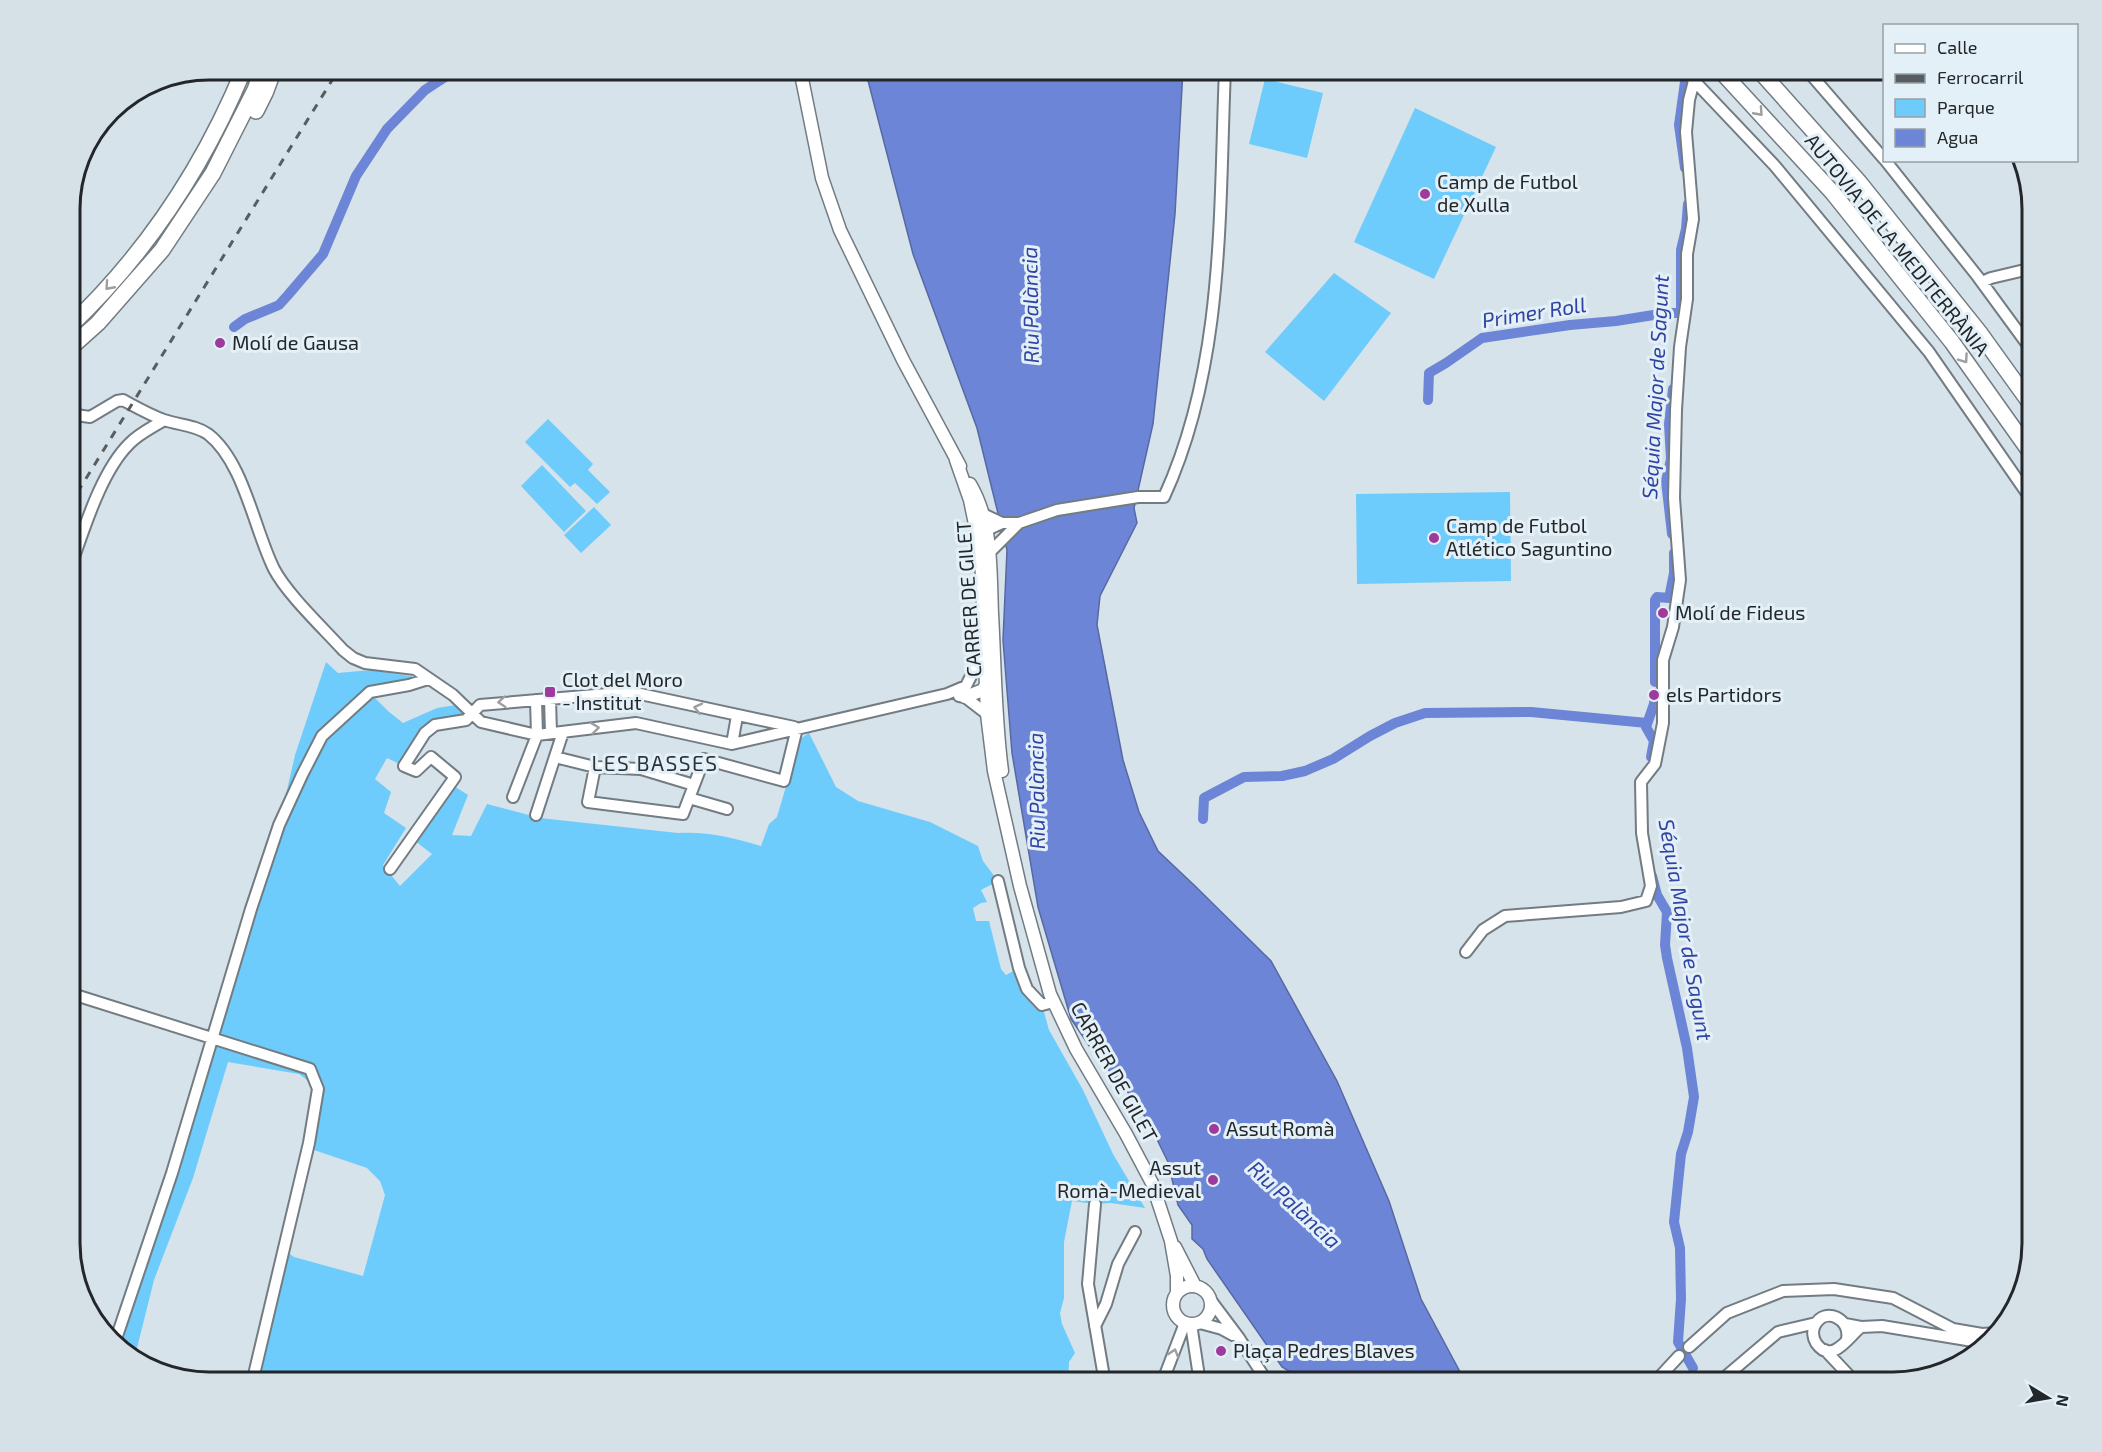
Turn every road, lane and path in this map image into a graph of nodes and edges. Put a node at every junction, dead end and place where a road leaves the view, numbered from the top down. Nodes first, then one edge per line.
1 (231, 79) edge
2 (240, 79) edge
3 (259, 79) edge
4 (270, 79) edge
5 (802, 79) edge
6 (1225, 79) edge
7 (1728, 79) edge
8 (1767, 79) edge
9 (1815, 79) edge
10 (1694, 81) joint
11 (1883, 158) edge
12 (1887, 162) edge
13 (146, 242) junction
14 (2022, 271) edge
15 (1982, 282) junction
16 (80, 316) edge
17 (98, 323) junction
18 (2022, 337) edge
19 (80, 339) edge
20 (2022, 393) edge
21 (80, 416) edge
22 (164, 420) junction
23 (2022, 441) edge
24 (956, 460) junction
25 (2022, 486) edge
26 (970, 500) junction
27 (984, 514) junction
28 (1002, 523) junction
29 (1019, 523) junction
30 (987, 530) junction
31 (1006, 536) junction
32 (80, 540) edge
33 (990, 552) junction
34 (984, 608) junction
35 (993, 621) junction
36 (985, 636) junction
37 (428, 679) junction
38 (986, 686) junction
39 (965, 692) junction
40 (549, 699) junction
41 (536, 700) junction
42 (471, 713) junction
43 (737, 716) junction
44 (992, 718) junction
45 (797, 728) junction
46 (557, 733) junction
47 (537, 735) junction
48 (732, 744) junction
49 (555, 757) junction
50 (595, 767) junction
51 (694, 785) junction
52 (513, 797) dead end
53 (689, 798) junction
54 (727, 809) dead end
55 (536, 815) dead end
56 (390, 869) dead end
57 (998, 881) dead end
58 (1466, 952) dead end
59 (80, 996) edge
60 (1053, 1002) junction
61 (213, 1040) junction
62 (1095, 1204) dead end
63 (1135, 1232) dead end
64 (1171, 1240) junction
65 (1196, 1286) junction
66 (1177, 1293) junction
67 (1212, 1302) junction
68 (1192, 1323) junction
69 (1816, 1323) junction
70 (1845, 1324) junction
71 (1095, 1326) junction
72 (1861, 1327) junction
73 (1797, 1328) junction
74 (1984, 1334) edge
75 (117, 1335) edge
76 (1813, 1336) junction
77 (1239, 1338) junction
78 (1977, 1341) edge
79 (1845, 1343) junction
80 (1689, 1347) dead end
81 (1825, 1350) junction
82 (1679, 1356) dead end
83 (1844, 1370) joint
84 (255, 1372) edge
85 (1103, 1372) edge
86 (1168, 1372) edge
87 (1199, 1372) edge
88 (1261, 1372) edge
89 (1664, 1372) edge
90 (1733, 1372) edge

1 - 13 highway
2 - 13 highway
3 - 17 highway
4 - 17 highway
5 - 24 main road
6 - 29 street
7 -> 23 highway, AUTOVIA DE LA MEDITERRÀNIA
8 - 20 highway, AUTOVIA DE LA MEDITERRÀNIA
9 - 11 street
10 - 25 street
10 - 58 street
12 - 15 street
13 -> 16 highway
14 - 15 street
15 - 18 street
17 - 19 highway
21 - 22 street
22 - 32 street
22 - 37 street
24 - 26 main road, CARRER DE GILET
24 - 27 main road, CARRER DE GILET
26 - 30 street
26 - 34 main road, CARRER DE GILET
27 - 28 street
27 - 30 main road, CARRER DE GILET
28 - 29 street
28 - 30 street
29 - 31 street
30 - 31 street
30 - 33 main road, CARRER DE GILET
30 - 34 street
31 - 33 street
33 - 35 main road, CARRER DE GILET
34 - 36 main road, CARRER DE GILET
35 - 38 main road
35 - 44 main road, CARRER DE GILET
36 - 38 main road, CARRER DE GILET
36 - 39 street
37 - 42 street
37 - 61 street
38 - 39 main road
38 - 44 main road
39 - 44 street
39 - 45 street
40 - 41 street
43 -> 40 street
40 - 46 street
41 -> 42 street
41 - 47 street
42 - 47 street
42 - 56 street
43 - 45 street
43 - 48 street
44 - 60 main road, CARRER DE GILET
45 - 48 street
45 - 51 street
46 - 47 street
46 -> 48 street
46 - 49 street
47 - 52 street
49 - 50 street
49 - 55 street
50 - 51 street
50 - 53 street
51 - 53 street
53 - 54 street
57 - 60 street
59 - 61 street
60 - 64 main road, CARRER DE GILET
61 - 75 street
61 - 84 street
62 - 71 street
63 - 71 street
64 - 65 main road, CARRER DE GILET
64 - 66 main road, CARRER DE GILET
65 - 66 main road
65 - 67 main road
66 - 68 main road
67 - 68 main road
67 - 77 street
68 - 77 street
86 -> 68 street
68 - 87 street
69 - 70 street
69 - 73 street
69 - 76 street
70 - 72 street
70 - 79 street
71 - 85 street
72 - 78 street
72 - 79 street
73 - 76 street
73 - 90 street
74 - 80 street
76 - 81 street
77 - 88 street
79 - 81 street
79 - 83 street
81 - 83 street
82 - 89 street

